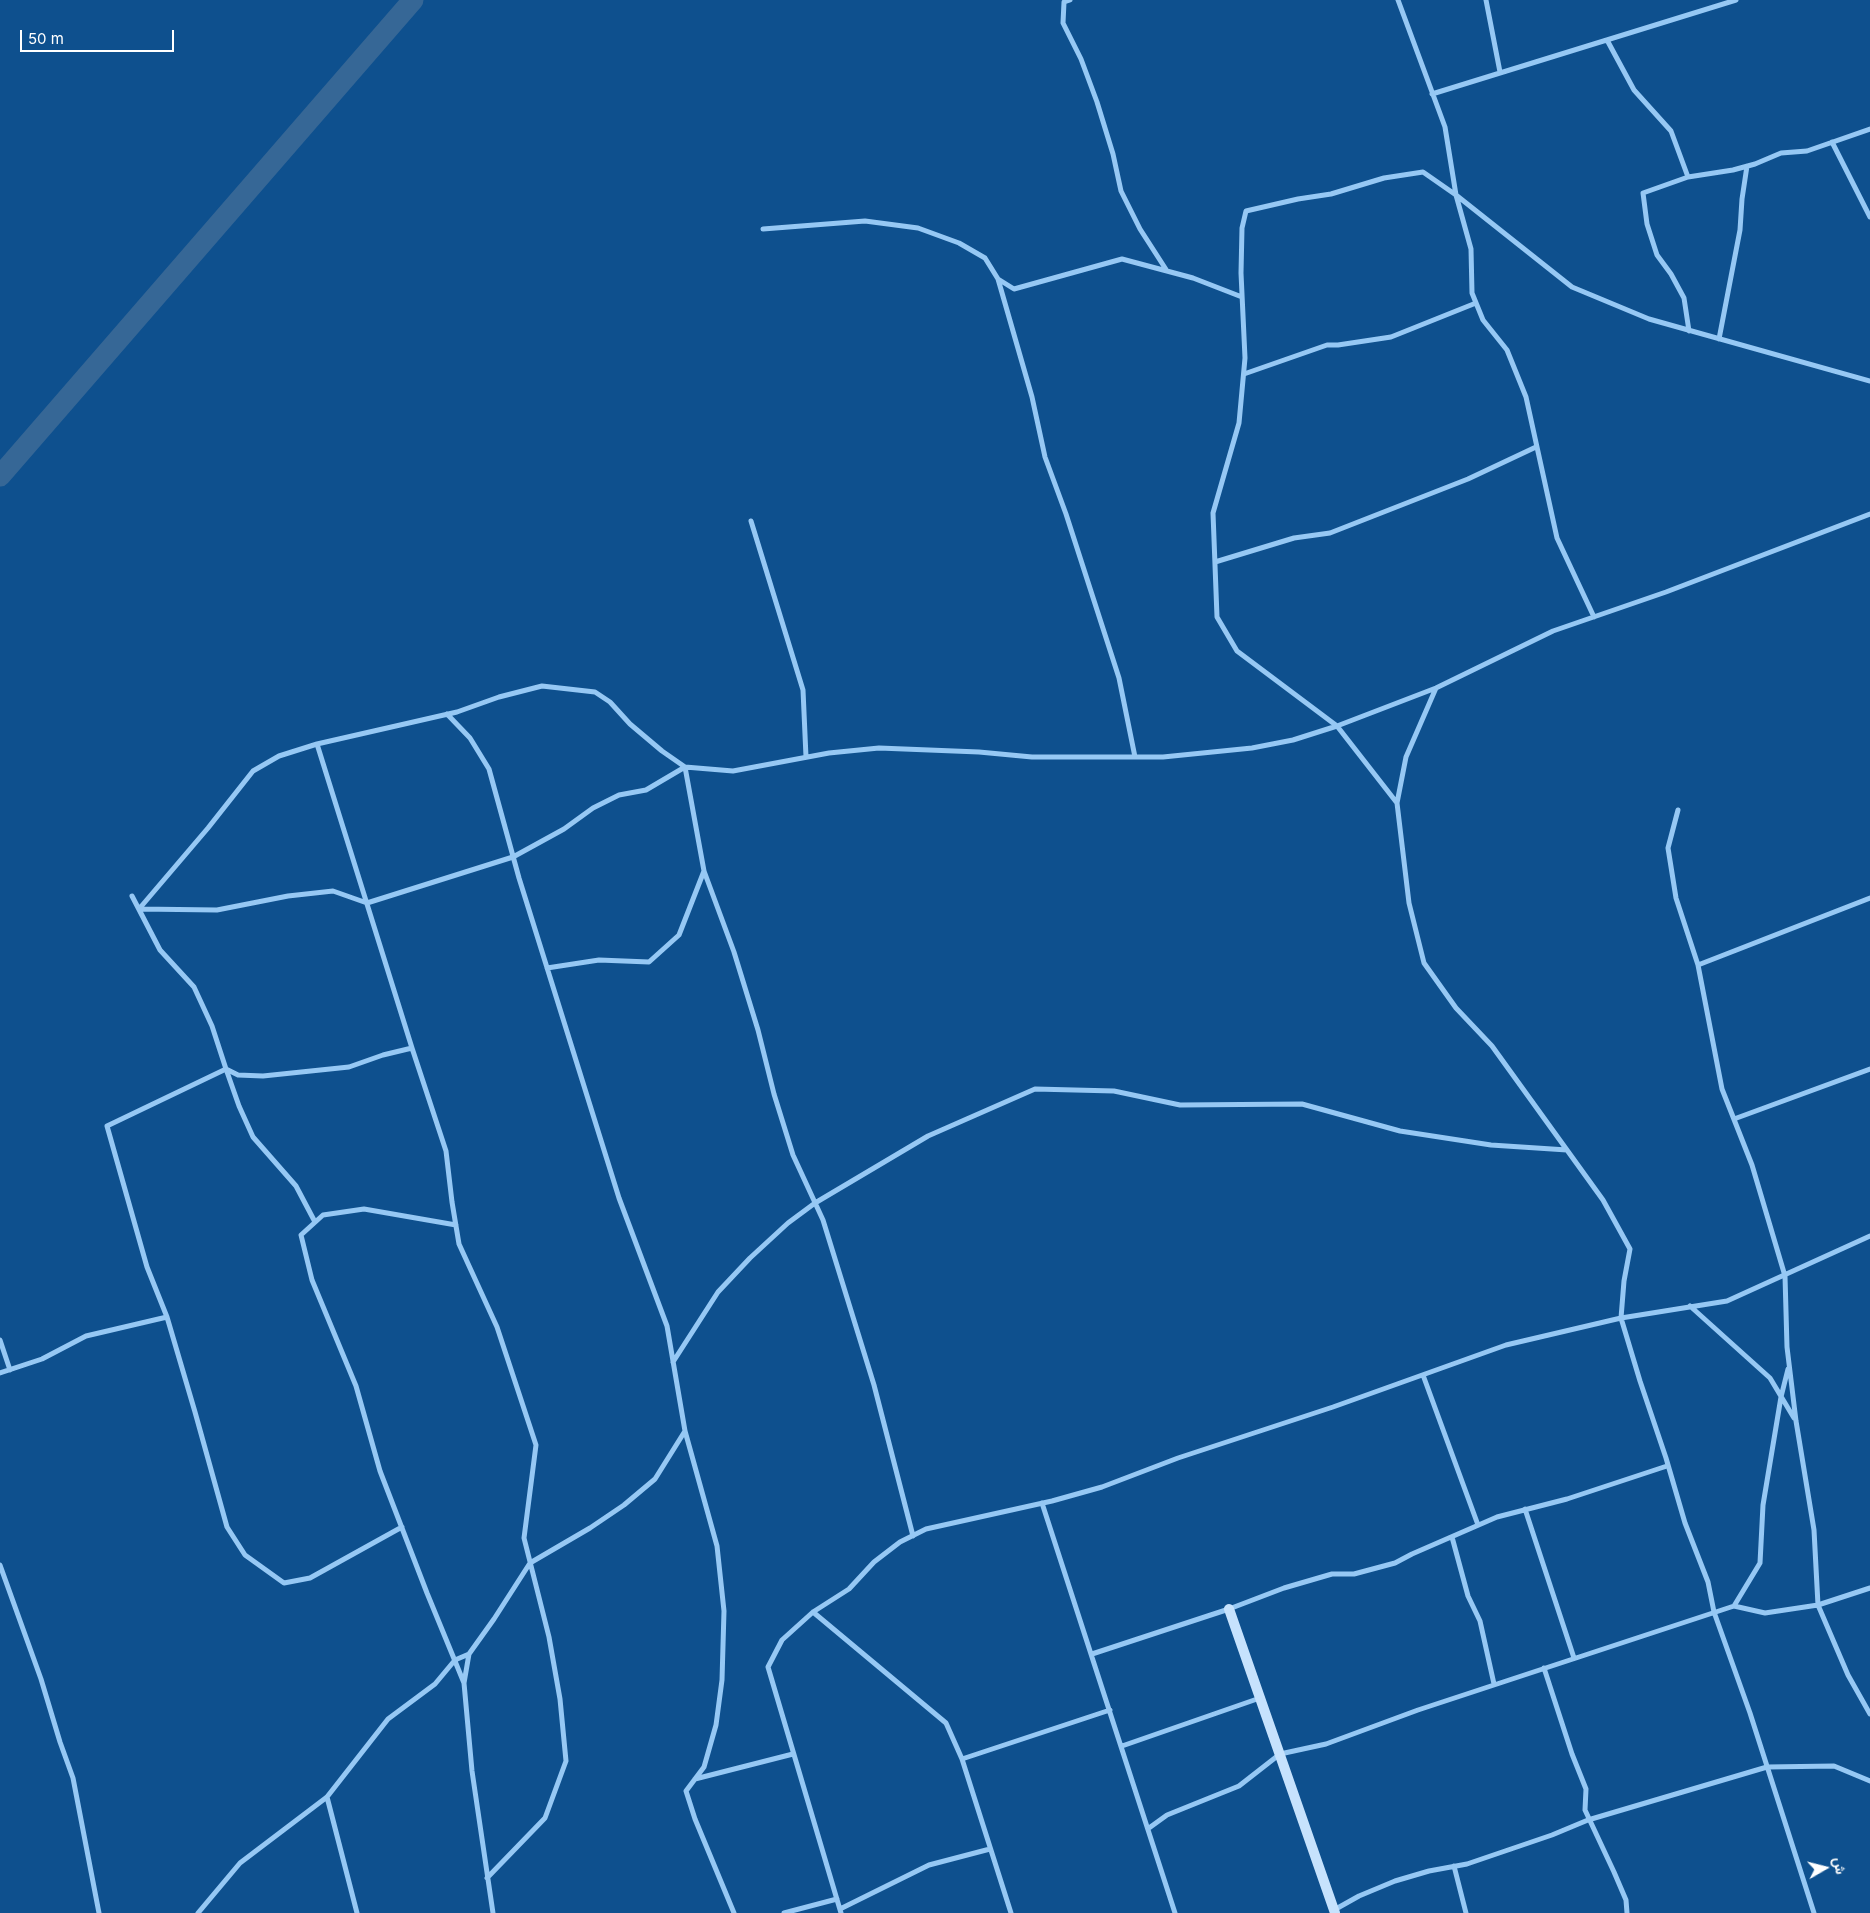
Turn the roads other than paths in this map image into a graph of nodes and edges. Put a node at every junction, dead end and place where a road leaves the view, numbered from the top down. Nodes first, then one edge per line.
1 (1070, 0) edge
2 (1398, 0) edge
3 (1486, 0) edge
4 (1735, 0) edge
5 (1607, 40) junction
6 (1500, 72) junction
7 (1432, 94) junction
8 (1870, 129) edge
9 (1832, 142) junction
10 (1747, 166) junction
11 (1688, 177) junction
12 (1456, 195) junction
13 (1870, 217) edge
14 (763, 229) dead end
15 (1167, 271) junction
16 (998, 279) junction
17 (1242, 297) junction
18 (1476, 303) junction
19 (1689, 330) junction
20 (1719, 339) junction
21 (1244, 374) junction
22 (1870, 381) edge
23 (1536, 446) junction
24 (1870, 514) edge
25 (751, 522) dead end
26 (1215, 562) junction
27 (1594, 617) junction
28 (1436, 688) junction
29 (447, 714) junction
30 (1337, 726) junction
31 (317, 744) junction
32 (806, 757) junction
33 (1135, 757) junction
34 (685, 767) junction
35 (1397, 803) junction
36 (1678, 810) dead end
37 (513, 857) junction
38 (704, 871) junction
39 (132, 896) dead end
40 (1870, 898) edge
41 (367, 903) junction
42 (139, 909) junction
43 (1698, 965) junction
44 (547, 968) junction
45 (412, 1048) junction
46 (226, 1069) junction
47 (1870, 1069) edge
48 (1734, 1119) junction
49 (1567, 1150) junction
50 (815, 1203) junction
51 (316, 1222) junction
52 (456, 1225) junction
53 (1870, 1236) edge
54 (1785, 1276) junction
55 (1690, 1306) junction
56 (167, 1317) junction
57 (1621, 1318) junction
58 (0, 1340) edge
59 (673, 1363) junction
60 (1789, 1365) junction
61 (10, 1370) junction
62 (0, 1373) edge
63 (1423, 1375) junction
64 (1781, 1397) junction
65 (1796, 1421) junction
66 (685, 1431) junction
67 (1667, 1466) junction
68 (1042, 1503) junction
69 (1526, 1509) junction
70 (1478, 1525) junction
71 (402, 1527) junction
72 (913, 1536) junction
73 (1452, 1537) junction
74 (530, 1563) junction
75 (0, 1565) edge
76 (1870, 1588) edge
77 (1818, 1605) junction
78 (1734, 1606) junction
79 (1229, 1609) junction
80 (813, 1612) junction
81 (1714, 1612) junction
82 (469, 1654) junction
83 (1092, 1654) junction
84 (1574, 1658) junction
85 (455, 1660) junction
86 (1544, 1668) junction
87 (464, 1683) junction
88 (1494, 1684) junction
89 (1260, 1697) junction
90 (1110, 1710) junction
91 (1870, 1714) edge
92 (1122, 1746) junction
93 (793, 1754) junction
94 (1280, 1754) junction
95 (962, 1760) junction
96 (1767, 1767) junction
97 (695, 1778) junction
98 (1870, 1781) edge
99 (327, 1797) junction
100 (1588, 1820) junction
101 (1149, 1828) junction
102 (990, 1848) junction
103 (1454, 1866) junction
104 (487, 1878) junction
105 (837, 1899) junction
106 (840, 1911) edge
107 (1335, 1912) edge
108 (99, 1913) edge
109 (198, 1913) edge
110 (357, 1913) edge
111 (493, 1913) edge
112 (734, 1913) edge
113 (784, 1913) edge
114 (1011, 1913) edge
115 (1175, 1913) edge
116 (1466, 1913) edge
117 (1627, 1913) edge
118 (1814, 1913) edge

1 - 15 street
2 - 7 street
3 - 6 street
4 - 5 street
5 - 6 street
5 - 11 street
6 - 7 street
7 - 12 street
8 - 9 street
9 - 10 street
9 - 13 street
10 - 11 street
10 - 20 street
11 - 19 street
12 - 17 street
12 - 18 street
12 - 19 street
14 - 16 street
15 - 16 street
15 - 17 street
16 - 33 street
17 - 21 street
18 - 21 street
18 - 23 street
19 - 20 street
20 - 22 street
21 - 26 street
23 - 26 street
23 - 27 street
24 - 27 street
25 - 32 street
26 - 30 street
27 - 28 street
28 - 30 street
28 - 35 street
29 - 31 street
29 - 34 street
29 - 37 street
30 - 33 street
30 - 35 street
31 - 41 street
31 - 42 street
32 - 33 street
32 - 34 street
34 - 37 street
34 - 38 street
35 - 49 street
36 - 43 street
37 - 41 street
37 - 44 street
38 - 44 street
38 - 50 street
39 - 42 street
40 - 43 street
41 - 42 street
41 - 45 street
42 - 46 street
43 - 48 street
44 - 59 street
45 - 46 street
45 - 52 street
46 - 51 street
46 - 56 street
47 - 48 street
48 - 54 street
49 - 50 street
49 - 57 street
50 - 59 street
50 - 72 street
51 - 52 street
51 - 71 street
52 - 74 street
53 - 54 street
54 - 55 street
54 - 60 street
55 - 57 street
55 - 64 street
56 - 61 street
56 - 71 street
57 - 63 street
57 - 67 street
58 - 61 street
59 - 66 street
60 - 64 street
60 - 65 street
61 - 62 street
63 - 68 street
63 - 70 street
64 - 65 street
64 - 78 street
65 - 77 street
66 - 74 street
66 - 97 street
67 - 69 street
67 - 81 street
68 - 72 street
68 - 83 street
69 - 70 street
69 - 84 street
70 - 73 street
71 - 85 street
72 - 80 street
73 - 79 street
73 - 88 street
74 - 82 street
74 - 104 street
75 - 108 street
76 - 77 street
77 - 78 street
77 - 91 street
78 - 81 street
79 - 83 street
79 - 89 street
80 - 93 street
80 - 95 street
81 - 84 street
81 - 96 street
82 - 85 street
82 - 87 street
83 - 90 street
84 - 86 street
85 - 87 street
85 - 99 street
86 - 88 street
86 - 100 street
87 - 104 street
88 - 94 street
89 - 92 street
89 - 94 street
90 - 92 street
90 - 95 street
92 - 101 street
93 - 97 street
93 - 105 street
94 - 101 street
94 - 107 street
95 - 102 street
96 - 98 street
96 - 100 street
96 - 118 street
97 - 112 street
99 - 109 street
99 - 110 street
100 - 103 street
100 - 117 street
101 - 115 street
102 - 106 street
102 - 114 street
103 - 107 street
103 - 116 street
104 - 111 street
105 - 106 street
105 - 113 street

